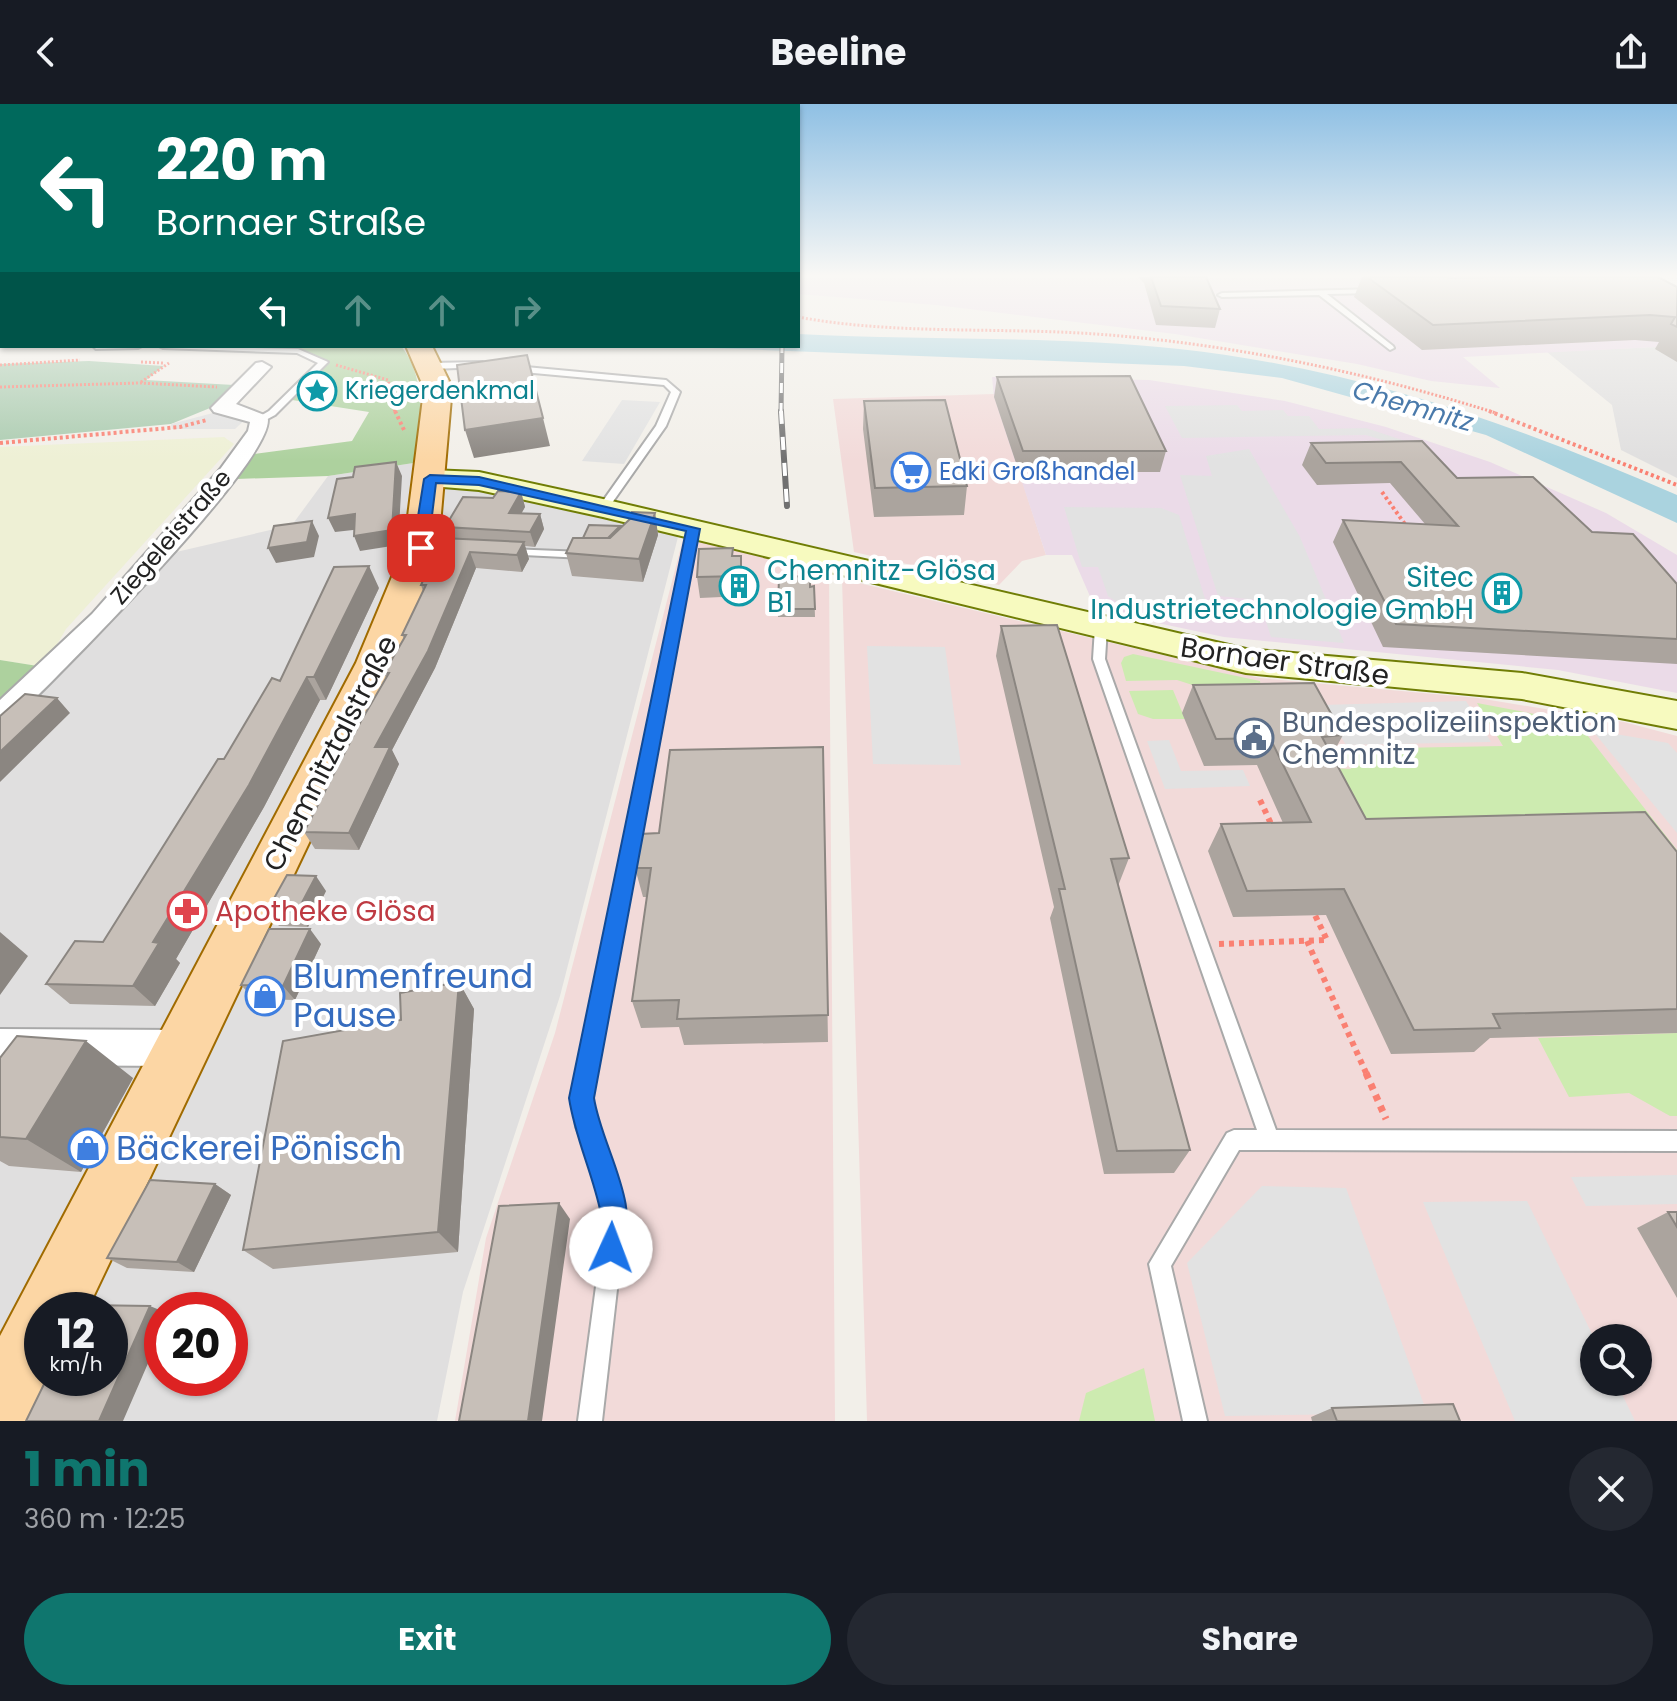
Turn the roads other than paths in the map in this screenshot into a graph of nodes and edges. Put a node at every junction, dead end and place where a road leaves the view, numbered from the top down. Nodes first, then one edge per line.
1 (1378, 338) edge
2 (217, 348) edge
3 (1390, 348) dead end
4 (424, 356) edge
5 (492, 366) edge
6 (262, 367) dead end
7 (507, 368) edge
8 (248, 406) junction
9 (431, 469) junction
10 (603, 508) junction
11 (693, 529) junction
12 (503, 552) edge
13 (594, 555) edge
14 (1101, 628) junction
15 (1676, 715) edge
16 (0, 716) edge
17 (0, 1047) edge
18 (181, 1048) junction
19 (1270, 1140) junction
20 (1677, 1141) edge
21 (60, 1292) edge
22 (24, 1363) edge
23 (0, 1410) edge
24 (590, 1421) edge
25 (1195, 1421) edge

1 - 3 lane
2 - 8 lane
4 - 5 lane
4 - 9 main road, Chemnitztalstraße
6 - 8 street, Ziegeleistraße
7 - 10 lane
8 - 16 street, Ziegeleistraße
9 - 10 main road, Bornaer Straße
9 - 18 main road, Chemnitztalstraße
10 - 11 main road, Bornaer Straße
11 - 14 main road, Bornaer Straße
11 - 24 lane
12 - 13 lane
14 - 15 main road, Bornaer Straße
14 - 19 lane
17 - 18 street
18 - 21 main road, Chemnitztalstraße
19 - 20 lane
19 - 25 lane
22 - 23 main road

